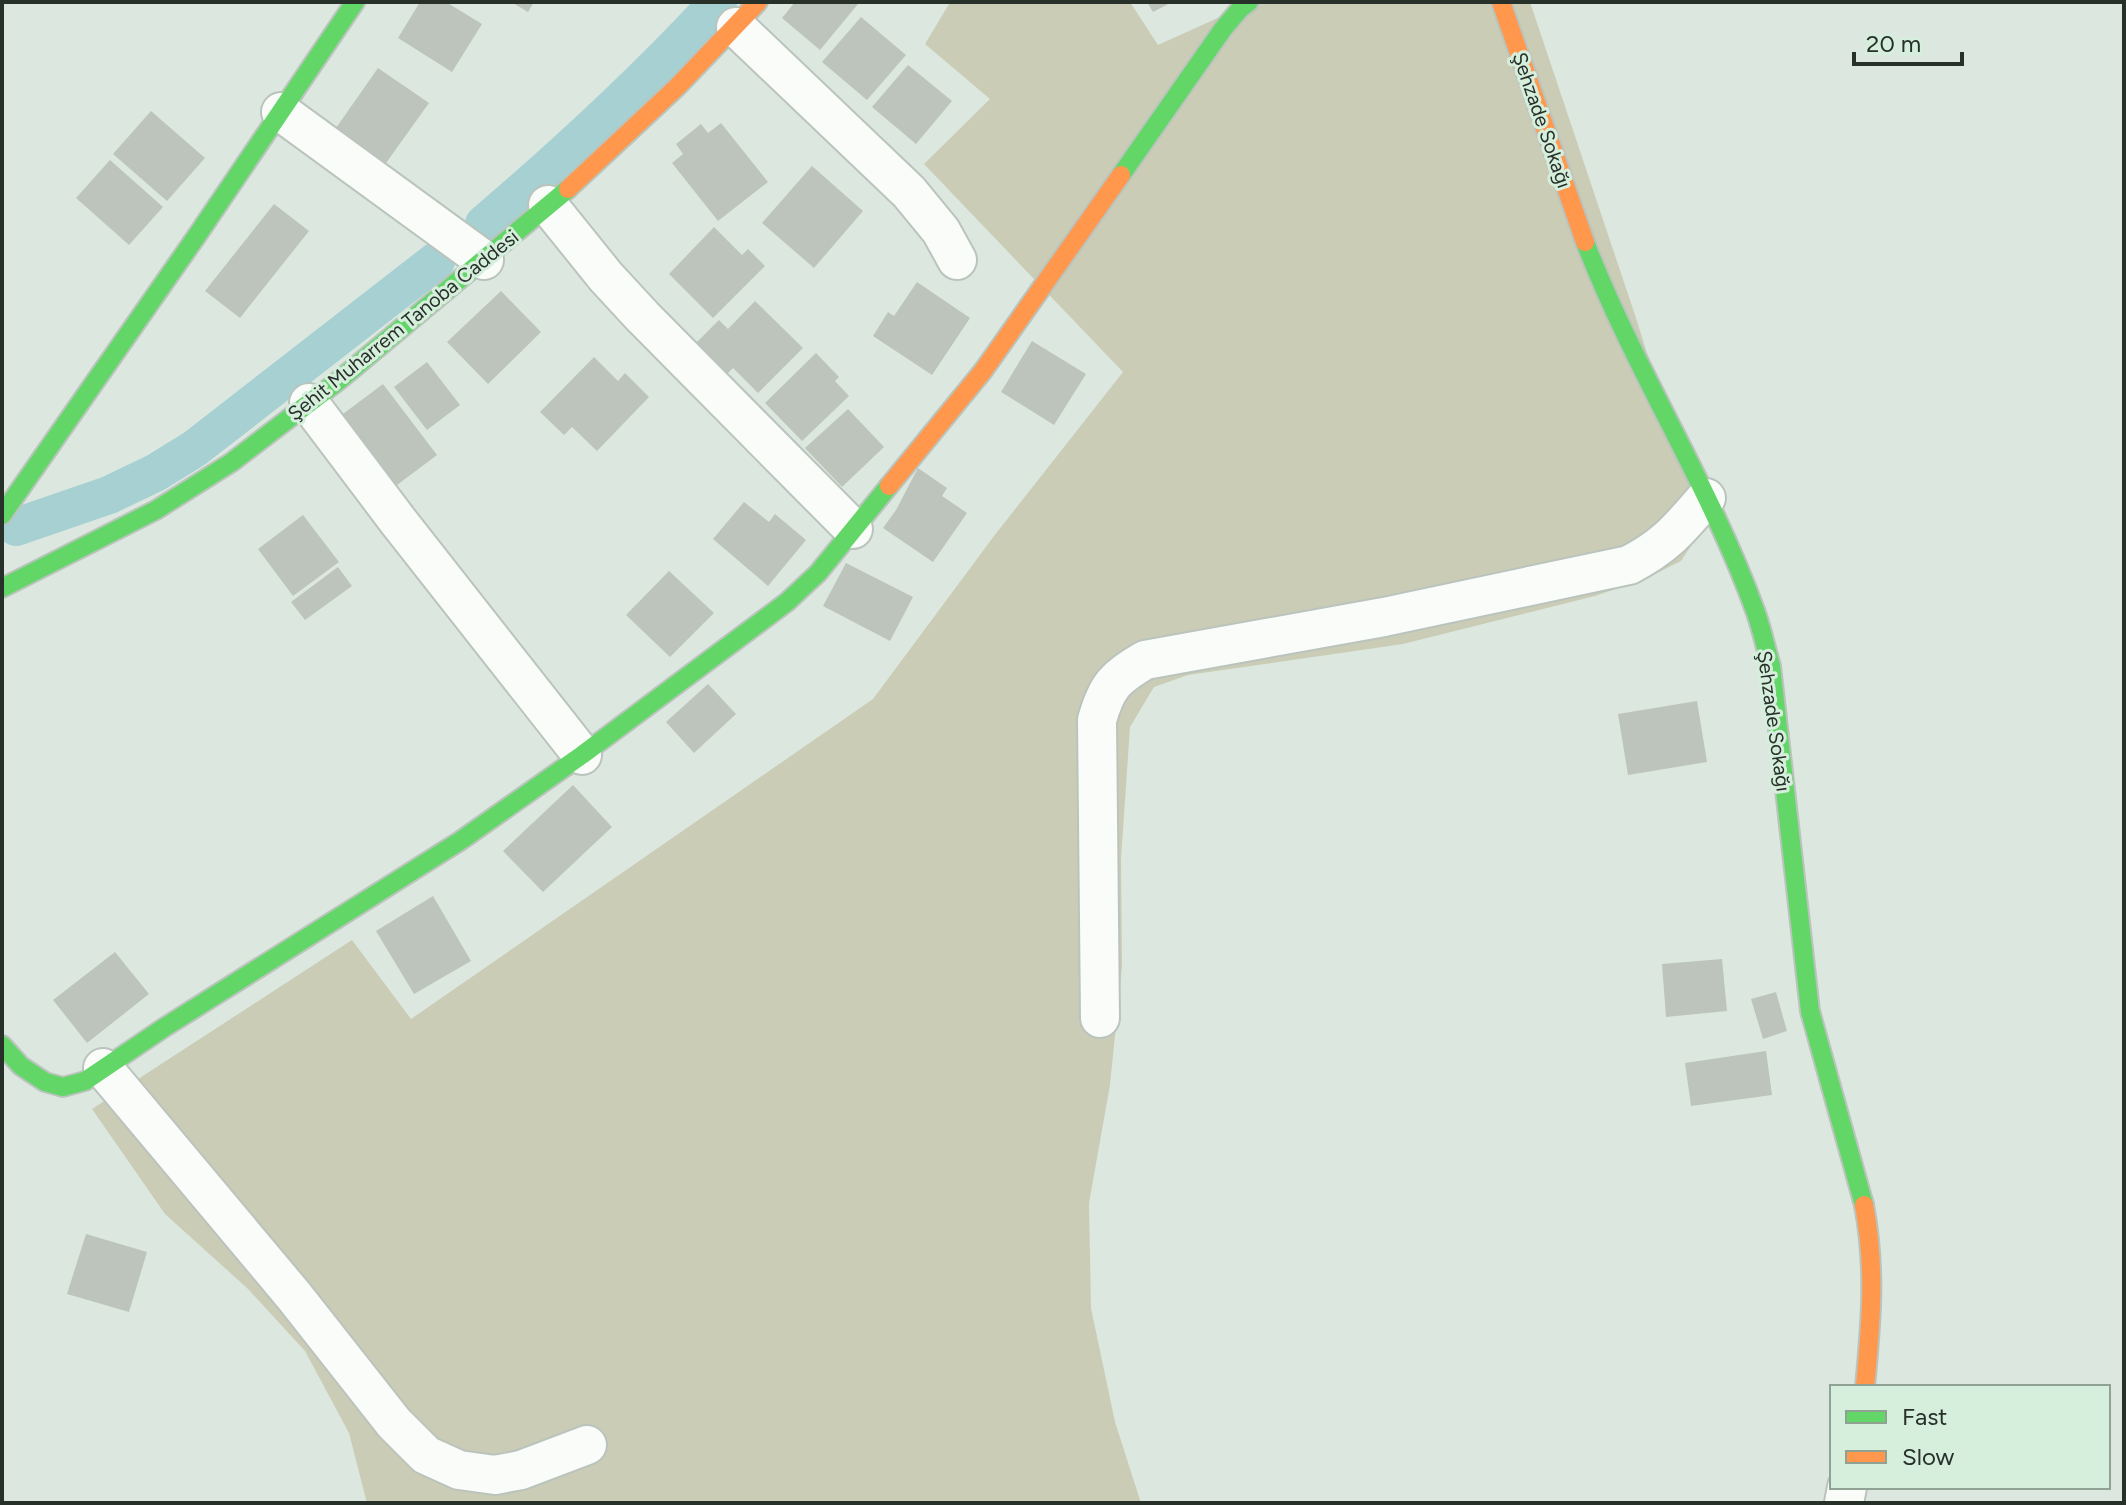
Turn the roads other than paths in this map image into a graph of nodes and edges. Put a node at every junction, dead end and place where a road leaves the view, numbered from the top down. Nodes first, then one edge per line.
1 (355, 2) edge
2 (1249, 2) edge
3 (1501, 2) edge
4 (747, 14) edge
5 (281, 112) junction
6 (548, 205) junction
7 (484, 260) junction
8 (957, 260) dead end
9 (309, 403) junction
10 (1706, 498) junction
11 (2, 515) edge
12 (853, 529) junction
13 (2, 588) edge
14 (582, 755) junction
15 (1100, 1018) dead end
16 (2, 1045) edge
17 (103, 1068) junction
18 (1865, 1385) edge
19 (587, 1445) dead end

1 - 5 street
2 - 12 street
3 - 10 street, Şehzade Sokağı
4 - 6 street, Şehit Muharrem Tanoba Caddesi
4 - 8 street
5 - 7 street
5 - 11 street
6 - 7 street, Şehit Muharrem Tanoba Caddesi
6 - 12 street
7 - 9 street, Şehit Muharrem Tanoba Caddesi
9 - 13 street, Şehit Muharrem Tanoba Caddesi
9 - 14 street
10 - 15 street
10 - 18 street, Şehzade Sokağı
12 - 14 street
14 - 17 street
16 - 17 street
17 - 19 street

